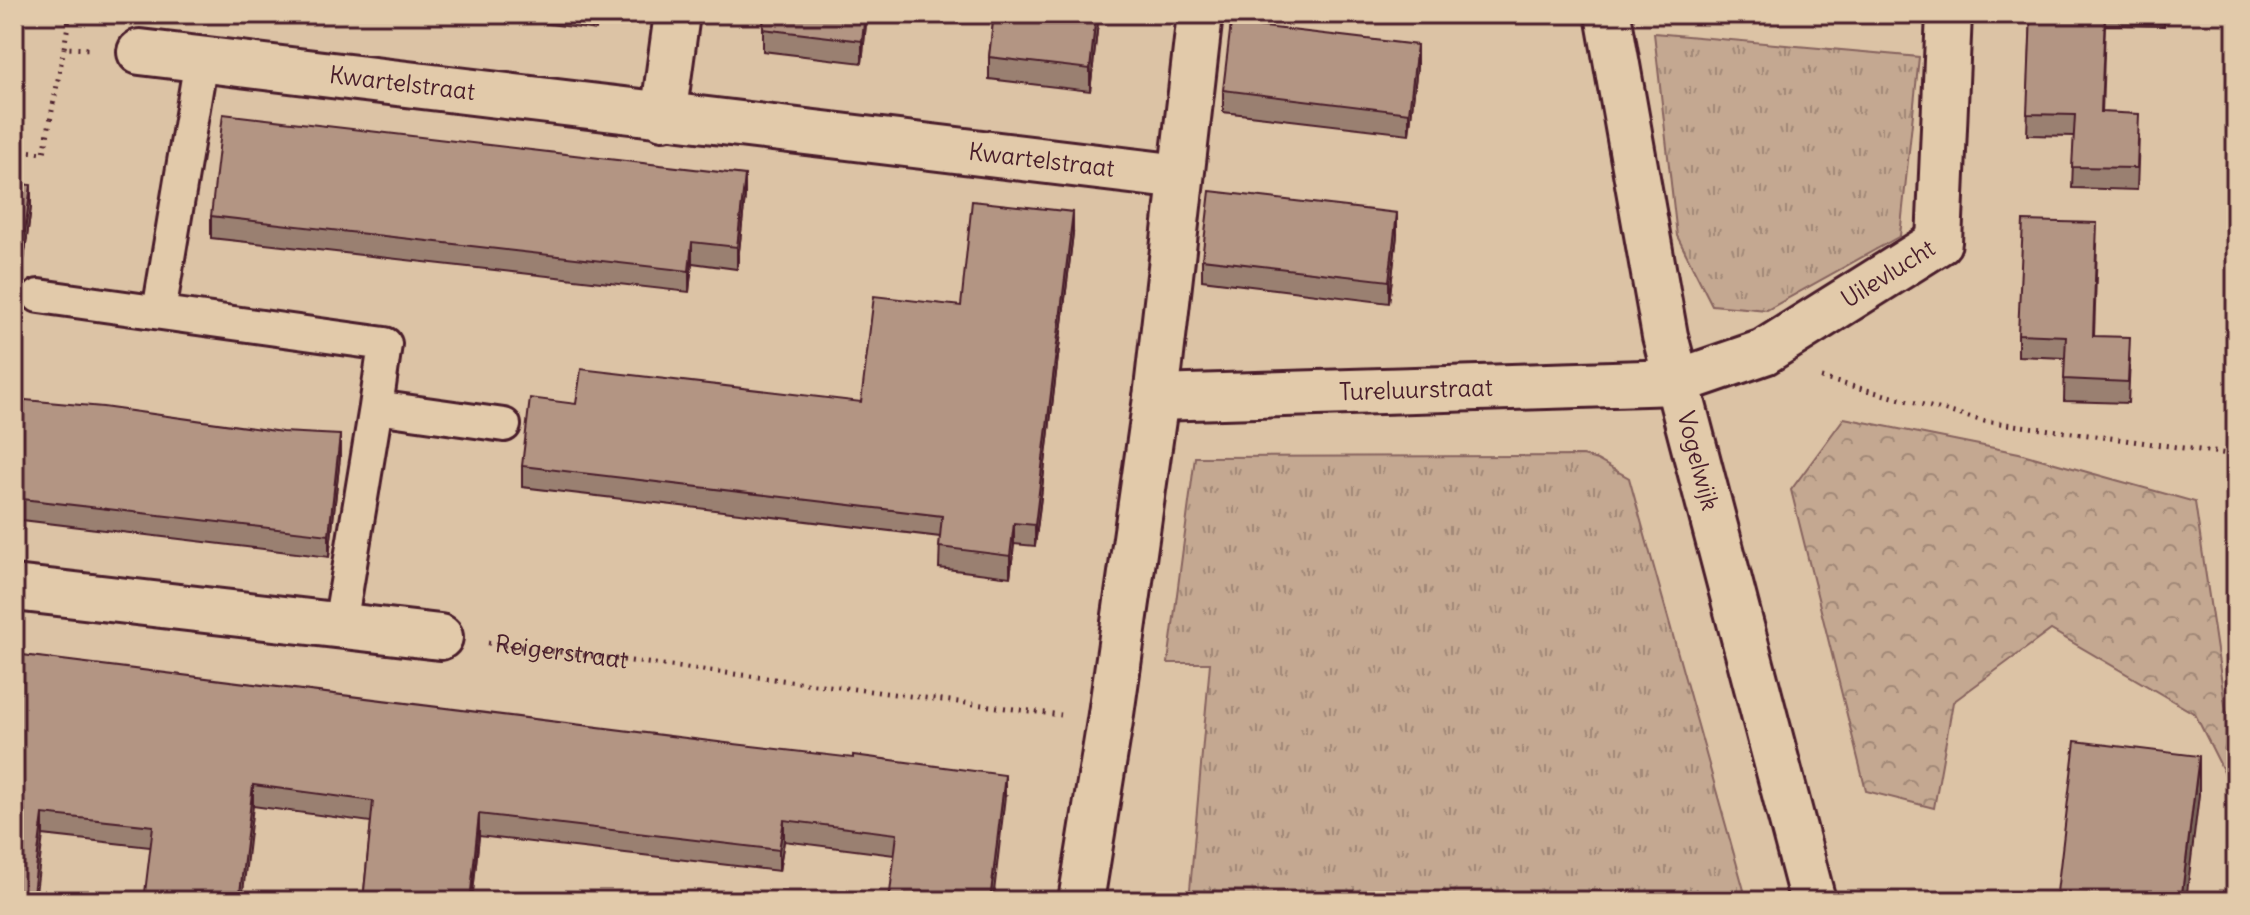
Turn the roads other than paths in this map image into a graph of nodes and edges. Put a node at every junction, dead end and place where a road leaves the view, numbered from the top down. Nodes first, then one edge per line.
1 (677, 14) edge
2 (1200, 14) edge
3 (1608, 14) edge
4 (1949, 14) edge
5 (140, 52) dead end
6 (201, 60) junction
7 (663, 117) junction
8 (1181, 177) junction
9 (39, 296) dead end
10 (159, 312) junction
11 (1677, 382) junction
12 (1156, 398) junction
13 (376, 407) junction
14 (504, 425) dead end
15 (14, 588) edge
16 (340, 625) junction
17 (440, 637) road end
18 (1081, 901) edge
19 (1813, 901) edge

1 - 7 street
2 - 8 street
3 - 11 street, Vogelwijk
4 - 11 street, Uilevlucht
5 - 6 street, Kwartelstraat
6 - 7 street, Kwartelstraat
6 - 10 lane
7 - 8 street, Kwartelstraat
8 - 12 street
9 - 10 lane
10 - 13 lane
11 - 12 street, Tureluurstraat
11 - 19 street, Vogelwijk
12 - 18 street
13 - 14 lane
13 - 16 lane
15 - 16 street
16 - 17 street

